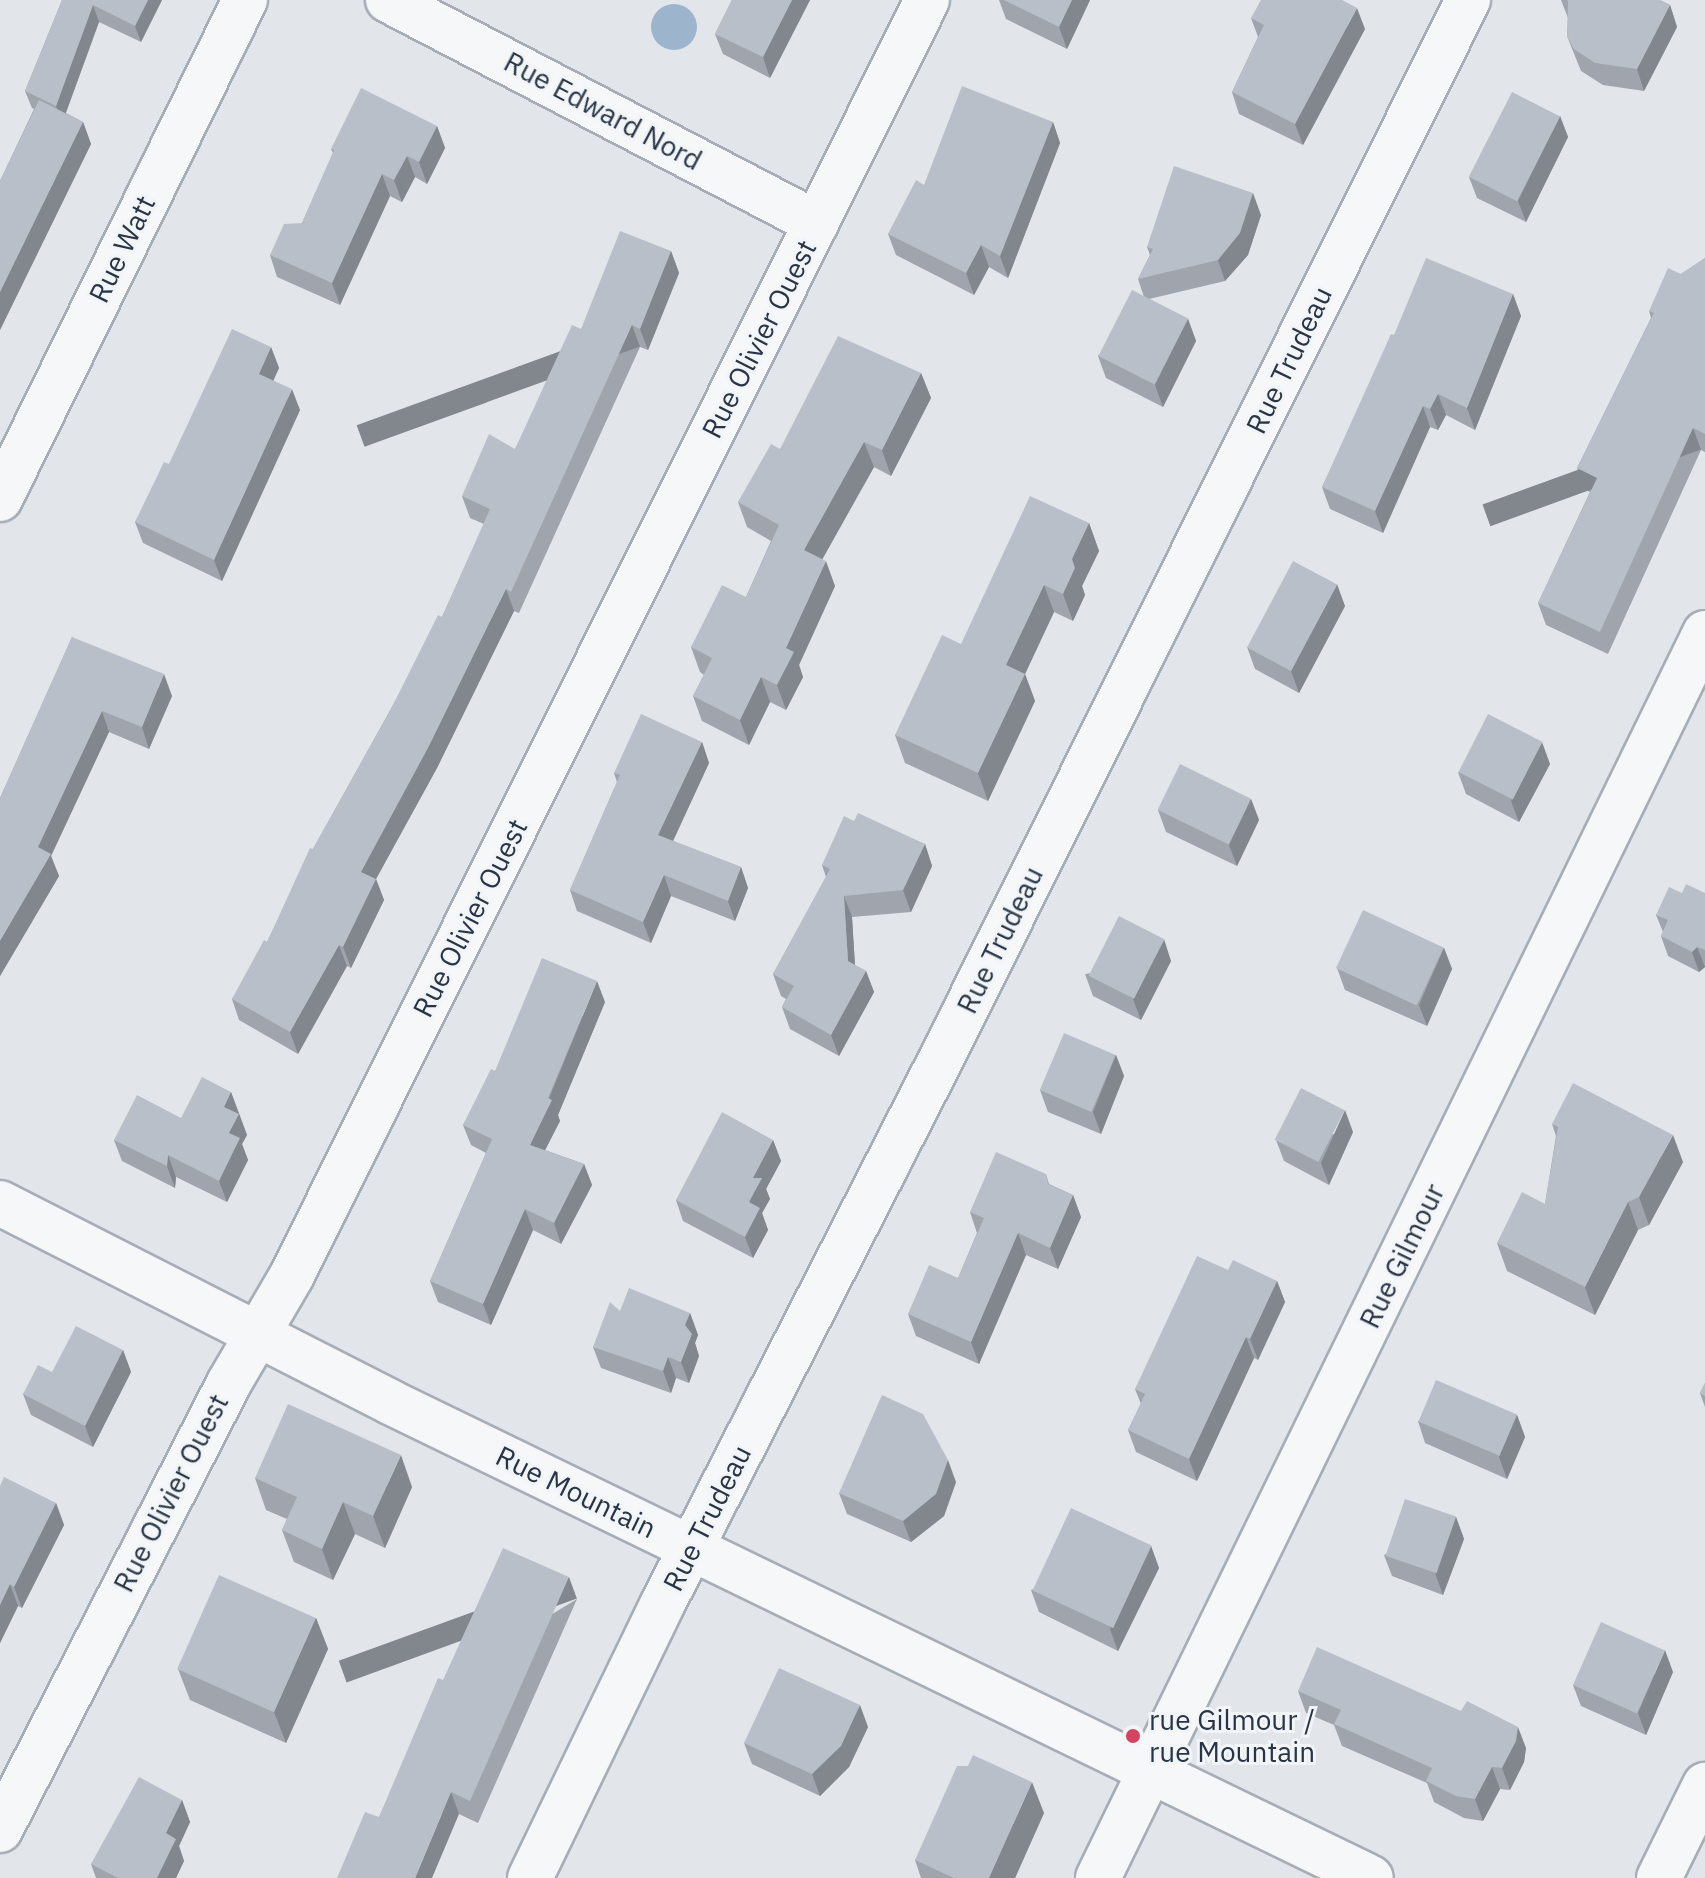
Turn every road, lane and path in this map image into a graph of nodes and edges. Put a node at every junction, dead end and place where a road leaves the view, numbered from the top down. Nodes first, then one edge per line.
1 (245, 0) edge
2 (388, 0) edge
3 (927, 0) edge
4 (1468, 0) edge
5 (817, 223) junction
6 (0, 499) edge
7 (1705, 633) edge
8 (0, 1203) edge
9 (257, 1334) junction
10 (691, 1548) junction
11 (1151, 1771) junction
12 (1705, 1785) edge
13 (0, 1830) edge
14 (530, 1878) edge
15 (1098, 1878) edge
16 (1371, 1878) edge
17 (1659, 1878) edge

1 - 6 street, Rue Watt
2 - 5 street, Rue Edward Nord
3 - 5 street, Rue Olivier Ouest
4 - 10 street, Rue Trudeau
5 - 9 street, Rue Olivier Ouest
7 - 11 street, Rue Gilmour
8 - 9 street, Rue Mountain
9 - 10 street, Rue Mountain
9 - 13 street, Rue Olivier Ouest
10 - 11 street, Rue Mountain
10 - 14 street, Rue Trudeau
11 - 15 street, Rue Gilmour
11 - 16 street, Rue Mountain
12 - 17 street

